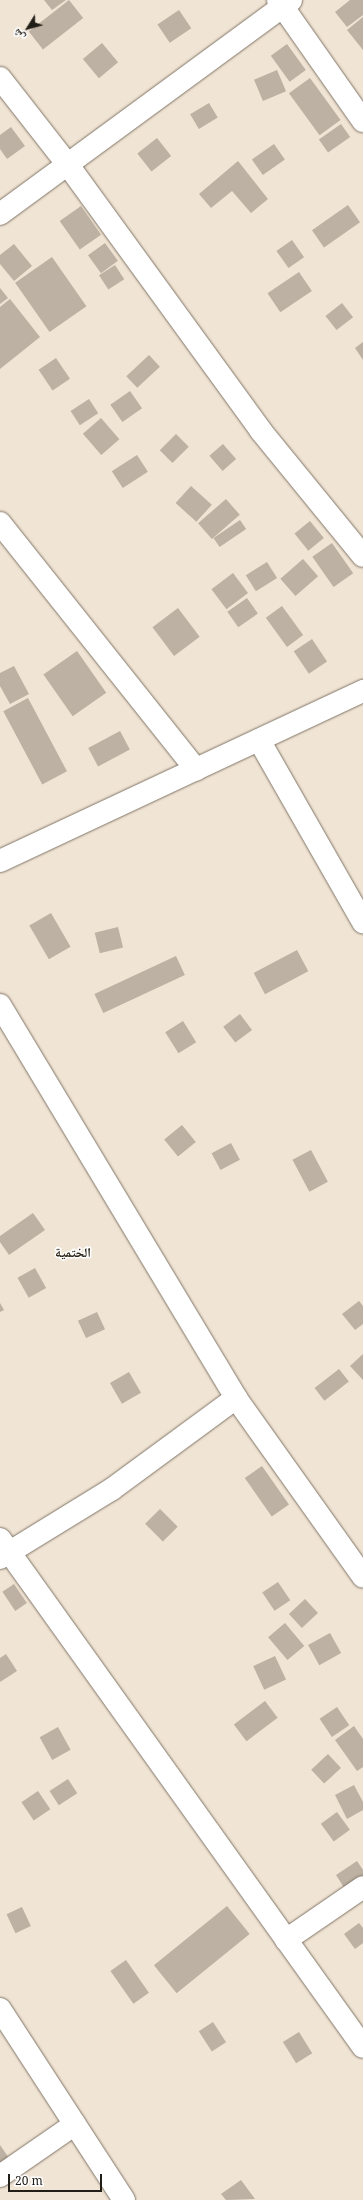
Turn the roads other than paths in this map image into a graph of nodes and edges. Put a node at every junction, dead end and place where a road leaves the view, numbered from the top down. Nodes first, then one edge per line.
1 (284, 2) edge
2 (0, 78) edge
3 (363, 121) edge
4 (68, 165) junction
5 (0, 214) edge
6 (0, 523) edge
7 (363, 556) edge
8 (363, 691) edge
9 (259, 740) junction
10 (196, 769) junction
11 (0, 861) edge
12 (363, 922) edge
13 (0, 1005) edge
14 (236, 1398) junction
15 (3, 1550) edge
16 (363, 1577) edge
17 (363, 1888) edge
18 (286, 1940) junction
19 (0, 2009) edge
20 (363, 2048) edge
21 (75, 2124) junction
22 (0, 2176) edge
23 (124, 2200) edge

1 - 3 street
1 - 4 street
2 - 4 street
4 - 5 street
4 - 7 street
6 - 10 street
8 - 9 street
9 - 10 street
9 - 12 street
10 - 11 street
13 - 14 street
14 - 15 street
14 - 16 street
15 - 18 street
17 - 18 street
18 - 20 street
19 - 21 street
21 - 22 street
21 - 23 street

